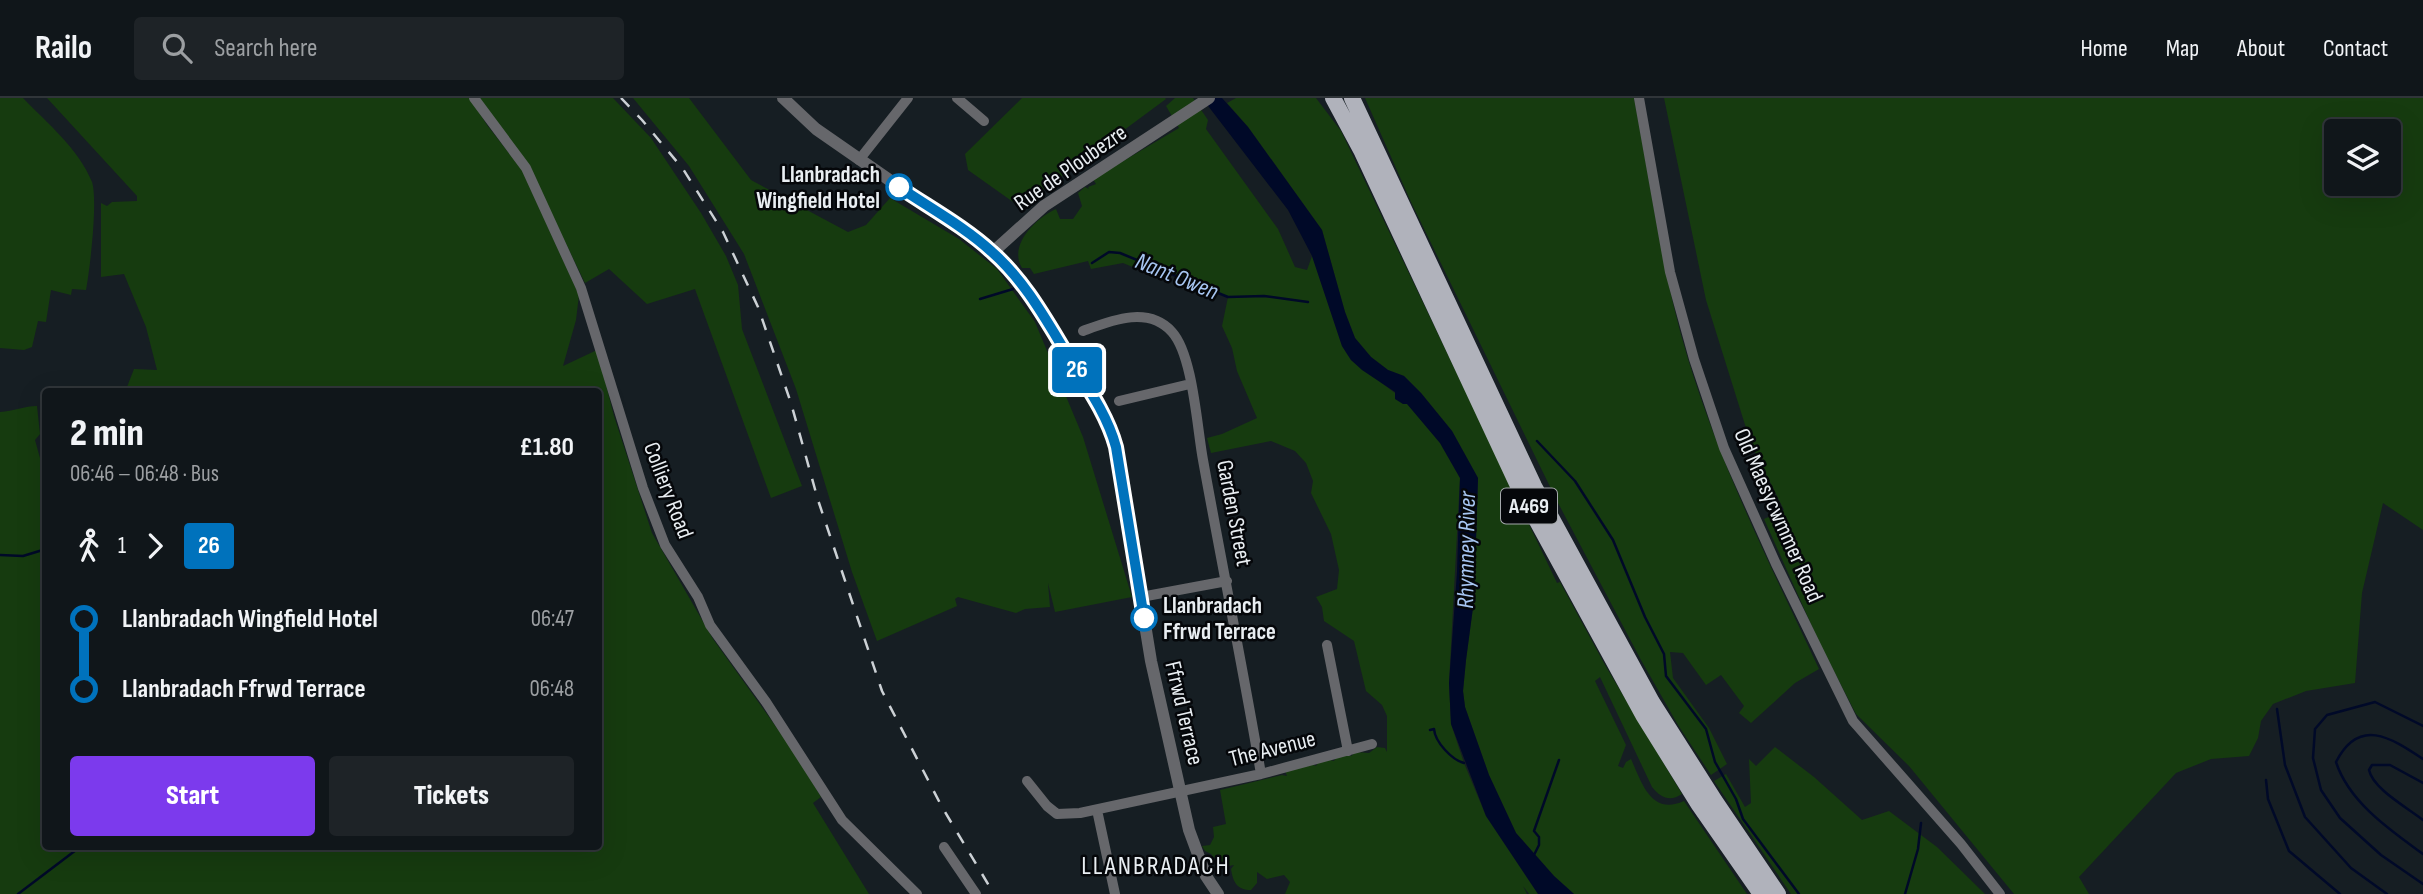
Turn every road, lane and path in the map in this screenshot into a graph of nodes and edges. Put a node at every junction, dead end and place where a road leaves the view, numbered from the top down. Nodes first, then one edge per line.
1 (474, 98) edge
2 (783, 98) edge
3 (908, 98) edge
4 (957, 98) edge
5 (1209, 98) edge
6 (1333, 98) edge
7 (1352, 98) edge
8 (1639, 98) edge
9 (984, 121) dead end
10 (859, 160) junction
11 (993, 252) junction
12 (1083, 331) dead end
13 (1190, 384) junction
14 (1119, 401) dead end
15 (1227, 581) junction
16 (1141, 600) junction
17 (1327, 645) dead end
18 (1372, 744) dead end
19 (1348, 751) junction
20 (1261, 774) junction
21 (1027, 781) dead end
22 (1182, 791) junction
23 (1097, 810) junction
24 (944, 847) dead end
25 (917, 894) edge
26 (976, 894) edge
27 (1115, 894) edge
28 (1218, 894) edge
29 (1761, 894) edge
30 (1778, 894) edge
31 (2000, 894) edge

1 - 25 street, Colliery Road
2 - 10 street, Ffrwd Terrace
3 - 10 street
4 - 9 street
5 - 11 street, Rue de Ploubezre
6 - 29 main road, A469
7 - 30 main road, A469
8 - 31 street, Old Maesycwmmer Road
10 - 11 street, Ffrwd Terrace
11 - 16 street, Ffrwd Terrace
12 - 13 street, Garden Street
13 - 14 street
13 - 15 street, Garden Street
15 - 16 street
15 - 20 street, Garden Street
16 - 22 street, Ffrwd Terrace
17 - 19 street
18 - 19 street, The Avenue
19 - 20 street, The Avenue
20 - 22 street, The Avenue
21 - 23 street, The Avenue
22 - 23 street, The Avenue
22 - 28 street, Ffrwd Terrace
23 - 27 street
24 - 26 street

